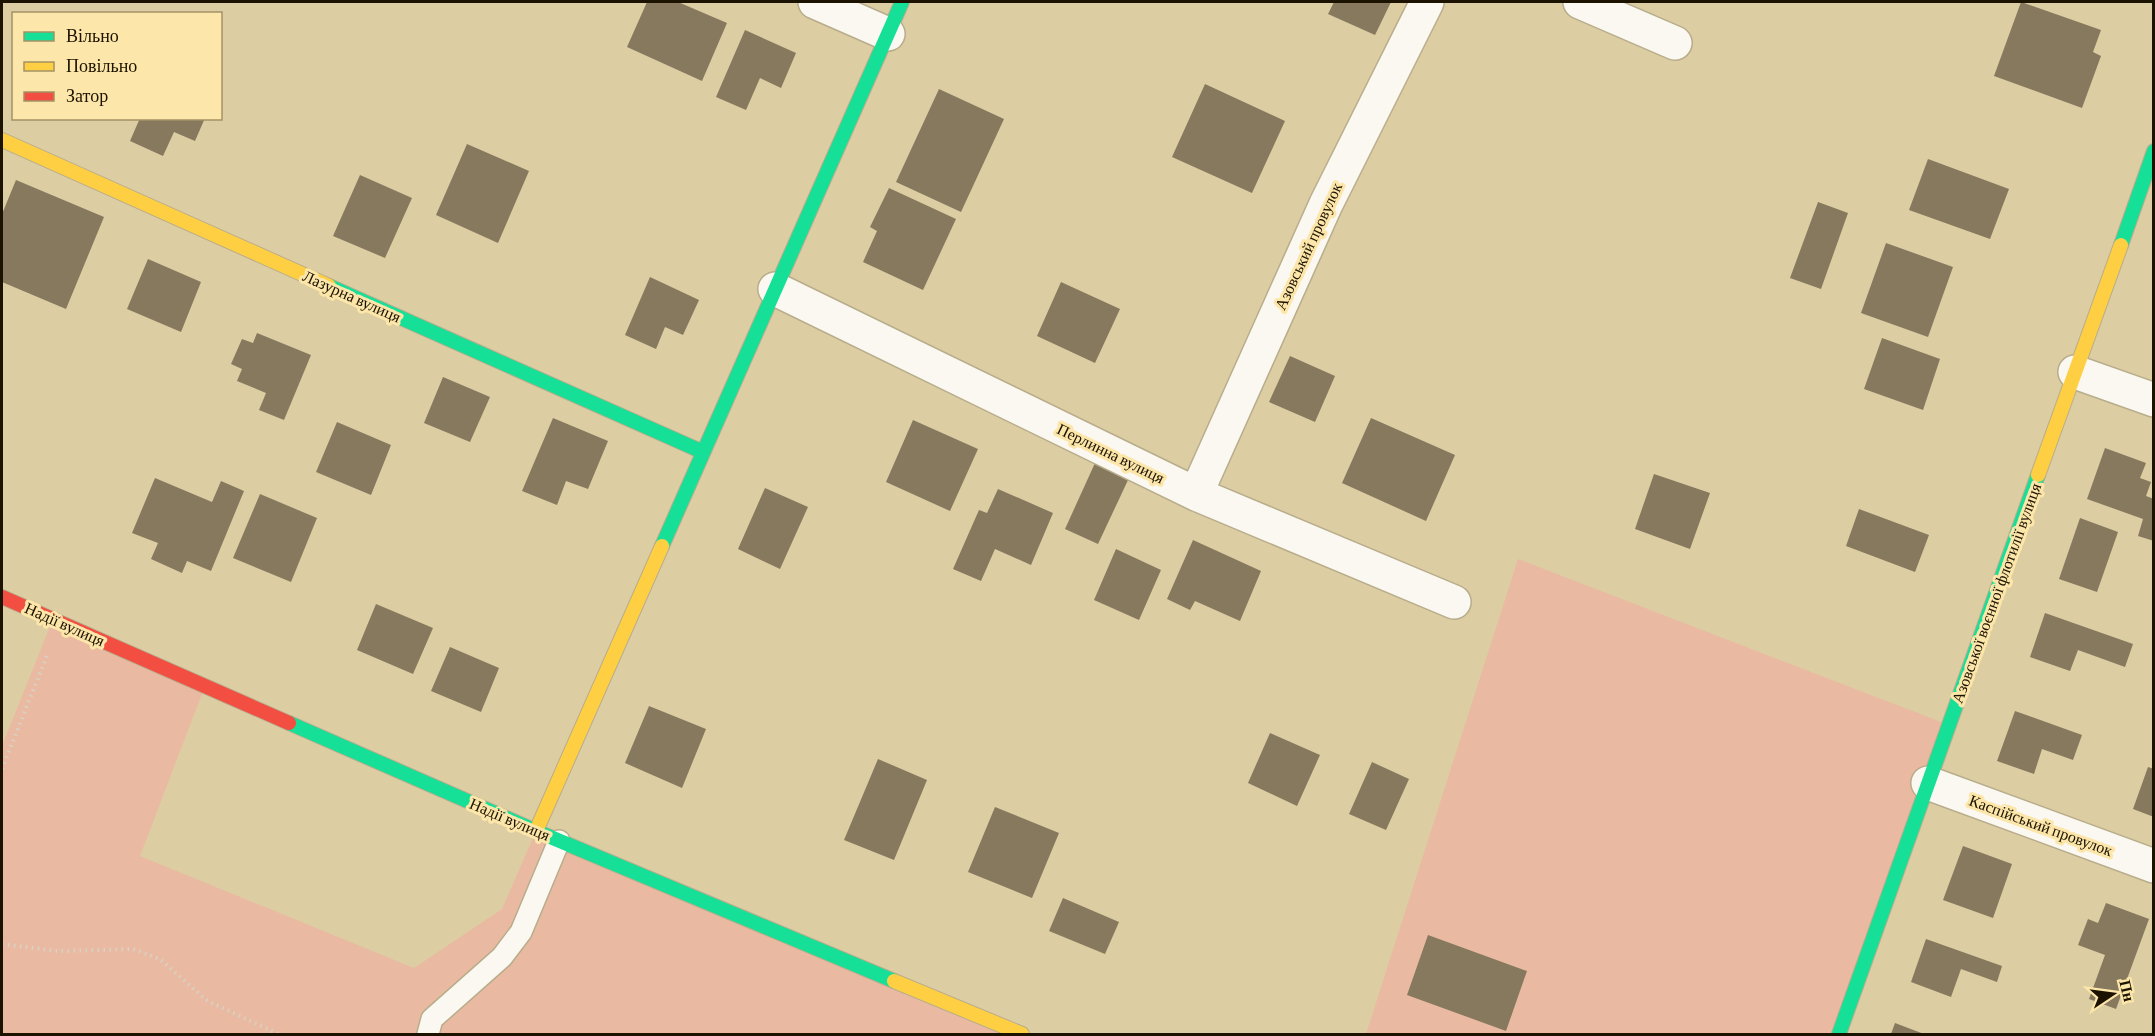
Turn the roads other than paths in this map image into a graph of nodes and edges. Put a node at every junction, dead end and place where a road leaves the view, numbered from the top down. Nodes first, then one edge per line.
1 (815, 2) edge
2 (902, 2) edge
3 (1427, 2) edge
4 (1580, 2) edge
5 (888, 34) junction
6 (1675, 43) dead end
7 (2, 140) edge
8 (2154, 151) edge
9 (775, 289) junction
10 (2075, 372) junction
11 (2154, 400) edge
12 (703, 452) junction
13 (1196, 494) junction
14 (2, 597) edge
15 (1454, 602) dead end
16 (1928, 783) junction
17 (536, 831) junction
18 (559, 841) junction
19 (2154, 866) edge
20 (428, 1035) edge
21 (1022, 1035) edge
22 (1839, 1035) edge

1 - 5 street
2 - 5 street
3 - 13 street, Азовський провулок
4 - 6 street
5 - 9 street
7 - 12 street, Лазурна вулиця
8 - 10 street, Азовської воєнної флотилії вулиця
9 - 12 street
9 - 13 street, Перлинна вулиця
10 - 11 street
10 - 16 street, Азовської воєнної флотилії вулиця
12 - 17 street
13 - 15 street, Перлинна вулиця
14 - 17 street, Надії вулиця
16 - 19 street, Каспійський провулок
16 - 22 street, Азовської воєнної флотилії вулиця
17 - 18 street, Надії вулиця
18 - 20 lane
18 - 21 street, Надії вулиця

